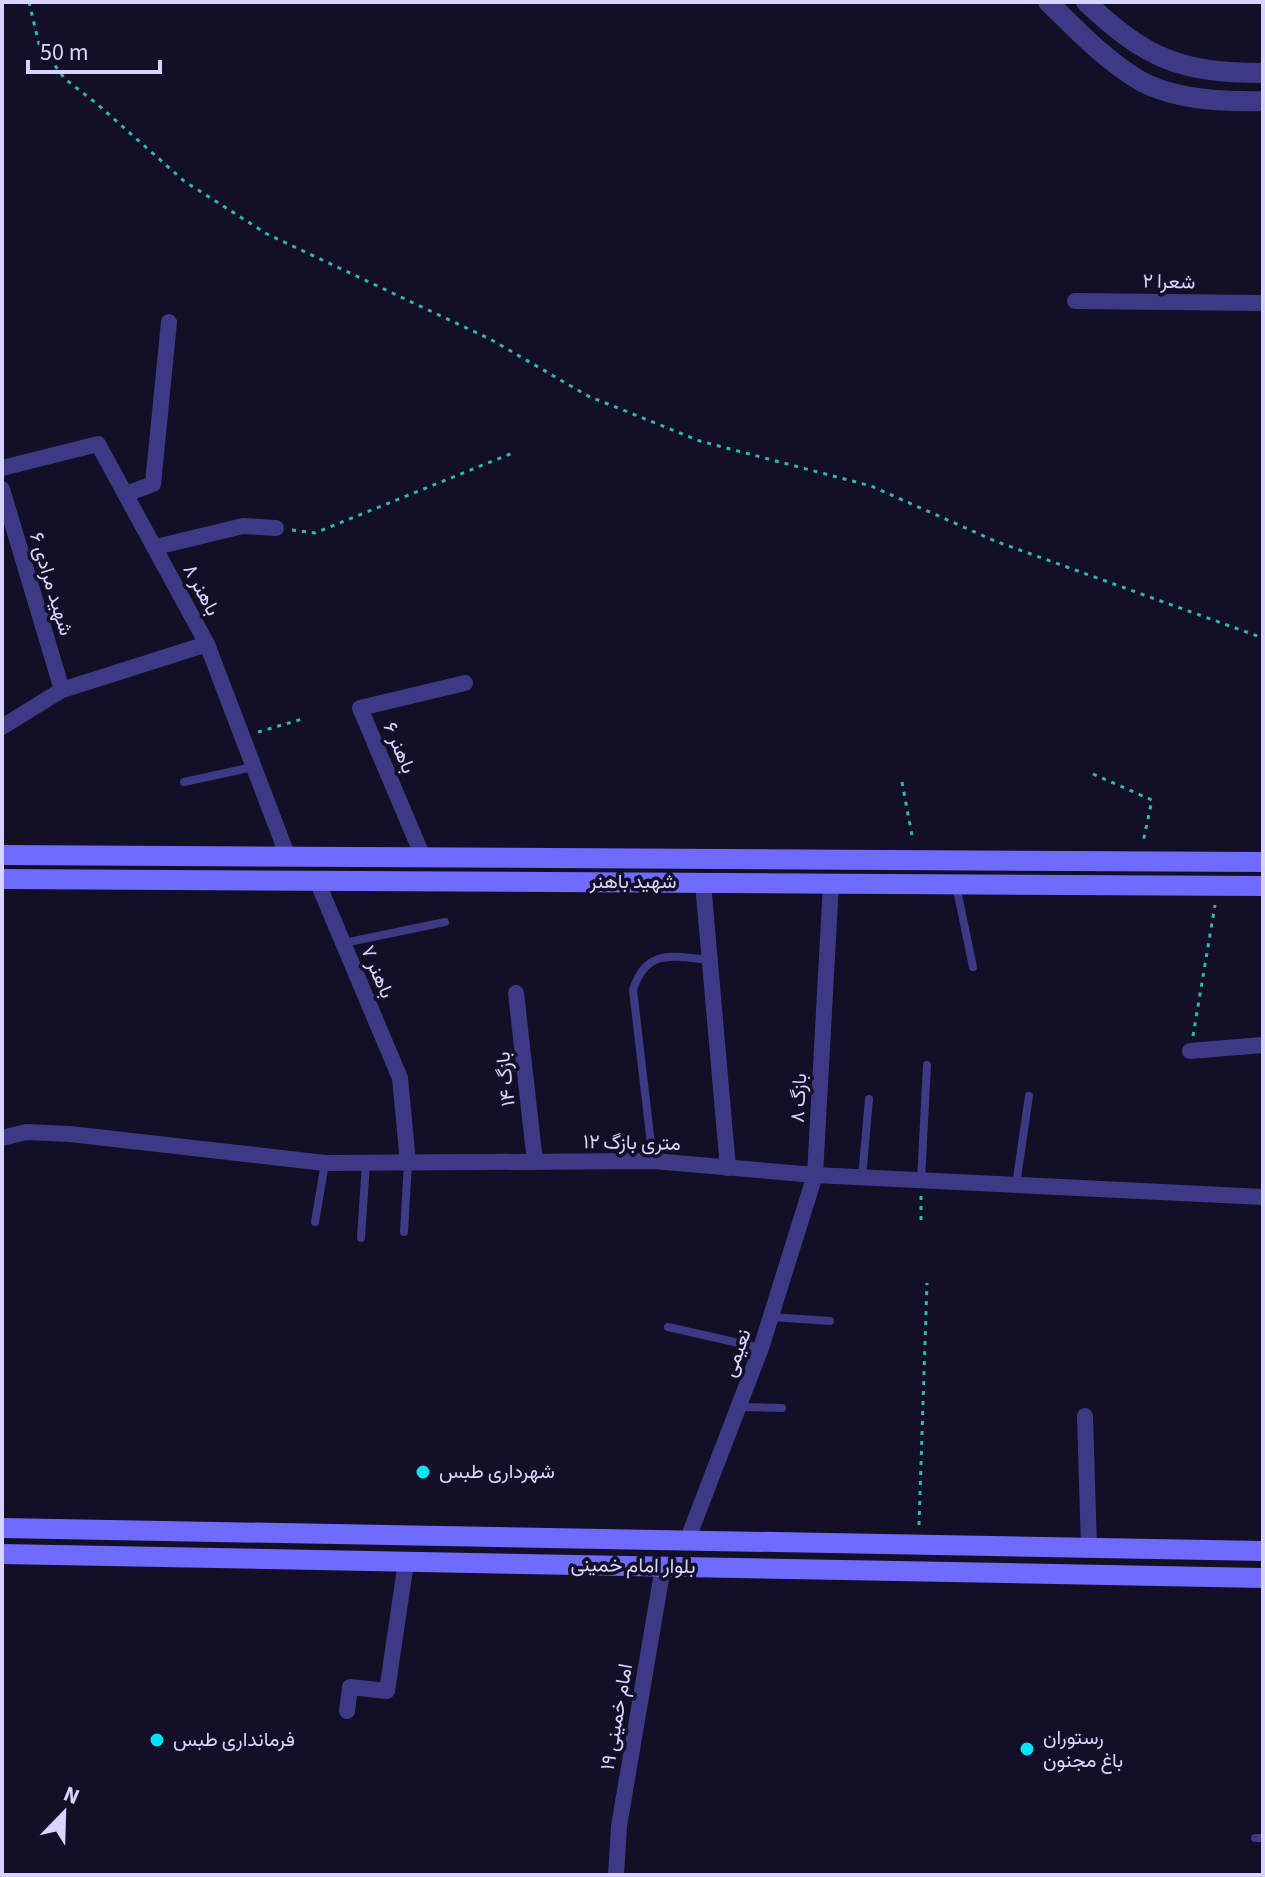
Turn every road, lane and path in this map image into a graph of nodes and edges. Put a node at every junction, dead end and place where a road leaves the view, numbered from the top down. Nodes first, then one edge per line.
1 (29, 2) edge
2 (1048, 2) edge
3 (1086, 2) edge
4 (1195, 69) junction
5 (1263, 73) edge
6 (1189, 97) junction
7 (1263, 101) edge
8 (1075, 301) dead end
9 (1263, 303) edge
10 (169, 322) dead end
11 (515, 452) dead end
12 (2, 468) edge
13 (126, 494) junction
14 (3, 501) edge
15 (276, 528) joint
16 (156, 547) junction
17 (1263, 638) edge
18 (207, 644) junction
19 (465, 683) dead end
20 (62, 690) junction
21 (306, 718) dead end
22 (2, 727) edge
23 (242, 737) junction
24 (254, 767) junction
25 (1093, 774) dead end
26 (184, 782) dead end
27 (902, 782) dead end
28 (2, 855) edge
29 (288, 857) junction
30 (423, 857) junction
31 (831, 860) junction
32 (917, 860) junction
33 (1139, 861) junction
34 (1263, 862) edge
35 (2, 879) edge
36 (317, 881) junction
37 (703, 883) junction
38 (831, 884) junction
39 (956, 884) junction
40 (1218, 886) junction
41 (1263, 886) edge
42 (445, 922) dead end
43 (343, 943) junction
44 (710, 960) junction
45 (973, 967) dead end
46 (516, 993) dead end
47 (1263, 1045) edge
48 (1190, 1051) joint
49 (927, 1065) dead end
50 (1029, 1096) dead end
51 (869, 1099) dead end
52 (2, 1138) edge
53 (653, 1161) junction
54 (535, 1162) junction
55 (325, 1163) junction
56 (366, 1163) junction
57 (408, 1163) junction
58 (728, 1168) junction
59 (815, 1175) junction
60 (862, 1177) junction
61 (921, 1180) junction
62 (1016, 1185) junction
63 (1263, 1197) edge
64 (921, 1220) dead end
65 (315, 1222) dead end
66 (404, 1232) dead end
67 (361, 1238) dead end
68 (927, 1283) dead end
69 (770, 1317) junction
70 (830, 1321) dead end
71 (668, 1327) dead end
72 (761, 1348) junction
73 (738, 1407) junction
74 (782, 1408) dead end
75 (1085, 1416) dead end
76 (2, 1528) edge
77 (163, 1531) junction
78 (687, 1541) junction
79 (919, 1545) junction
80 (1089, 1548) junction
81 (1263, 1551) edge
82 (2, 1554) edge
83 (162, 1557) junction
84 (406, 1562) junction
85 (663, 1567) junction
86 (1263, 1578) edge
87 (347, 1711) dead end
88 (616, 1875) edge

1 - 17 path
2 - 6 street
3 - 4 street
4 - 5 street
4 - 6 street
6 - 7 street
8 - 9 street, شعرا ۲
10 - 13 street
11 - 15 path
12 - 13 street, باهنر ۸
13 - 16 street, باهنر ۸
14 - 20 street, شهید مرادی ۶
15 - 16 street
16 - 18 street, باهنر ۸
18 - 20 street
18 - 23 street, باهنر ۸
19 - 30 street, باهنر ۶
20 - 22 street
21 - 23 path
23 - 24 street, باهنر ۸
24 - 26 lane
24 - 29 street, باهنر ۸
25 - 33 path
27 - 32 path
28 - 29 main road, شهید باهنر
29 - 30 main road, شهید باهنر
30 - 31 main road, شهید باهنر
31 - 32 main road, شهید باهنر
31 - 38 main road
32 - 33 main road, شهید باهنر
33 - 34 main road, شهید باهنر
35 - 36 main road, شهید باهنر
36 - 37 main road, شهید باهنر
36 - 43 street, باهنر ۷
37 - 38 main road, شهید باهنر
37 - 44 street
38 - 39 main road, شهید باهنر
38 - 59 street, بازگ ۸
39 - 40 main road, شهید باهنر
39 - 45 lane
40 - 41 main road, شهید باهنر
40 - 48 path
42 - 43 lane
43 - 57 street, باهنر ۷
44 - 53 lane
44 - 58 street
46 - 54 street, بازگ ۱۴
47 - 48 street
49 - 61 lane
50 - 62 lane
51 - 60 lane
52 - 55 street, ۱۲ متری بازگ
53 - 54 street, ۱۲ متری بازگ
53 - 58 street, ۱۲ متری بازگ
54 - 57 street, ۱۲ متری بازگ
55 - 56 street, ۱۲ متری بازگ
55 - 65 lane
56 - 57 street, ۱۲ متری بازگ
56 - 67 lane
57 - 66 lane
58 - 59 street, ۱۲ متری بازگ
59 - 60 street, ۱۲ متری بازگ
59 - 69 street, نعیمی
60 - 61 street, ۱۲ متری بازگ
61 - 62 street, ۱۲ متری بازگ
61 - 64 path
62 - 63 street, ۱۲ متری بازگ
68 - 79 path
69 - 70 lane
69 - 72 street, نعیمی
71 - 72 lane
72 - 73 street, نعیمی
73 - 74 lane
73 - 78 street, نعیمی
75 - 80 street
76 - 77 main road, بلوار امام خمینی
77 - 78 main road, بلوار امام خمینی
77 - 83 main road
78 - 79 main road, بلوار امام خمینی
79 - 80 main road, بلوار امام خمینی
80 - 81 main road, بلوار امام خمینی
82 - 83 main road, بلوار امام خمینی
83 - 84 main road, بلوار امام خمینی
84 - 85 main road, بلوار امام خمینی
84 - 87 street
85 - 86 main road, بلوار امام خمینی
85 - 88 street, امام خمینی ۱۹

